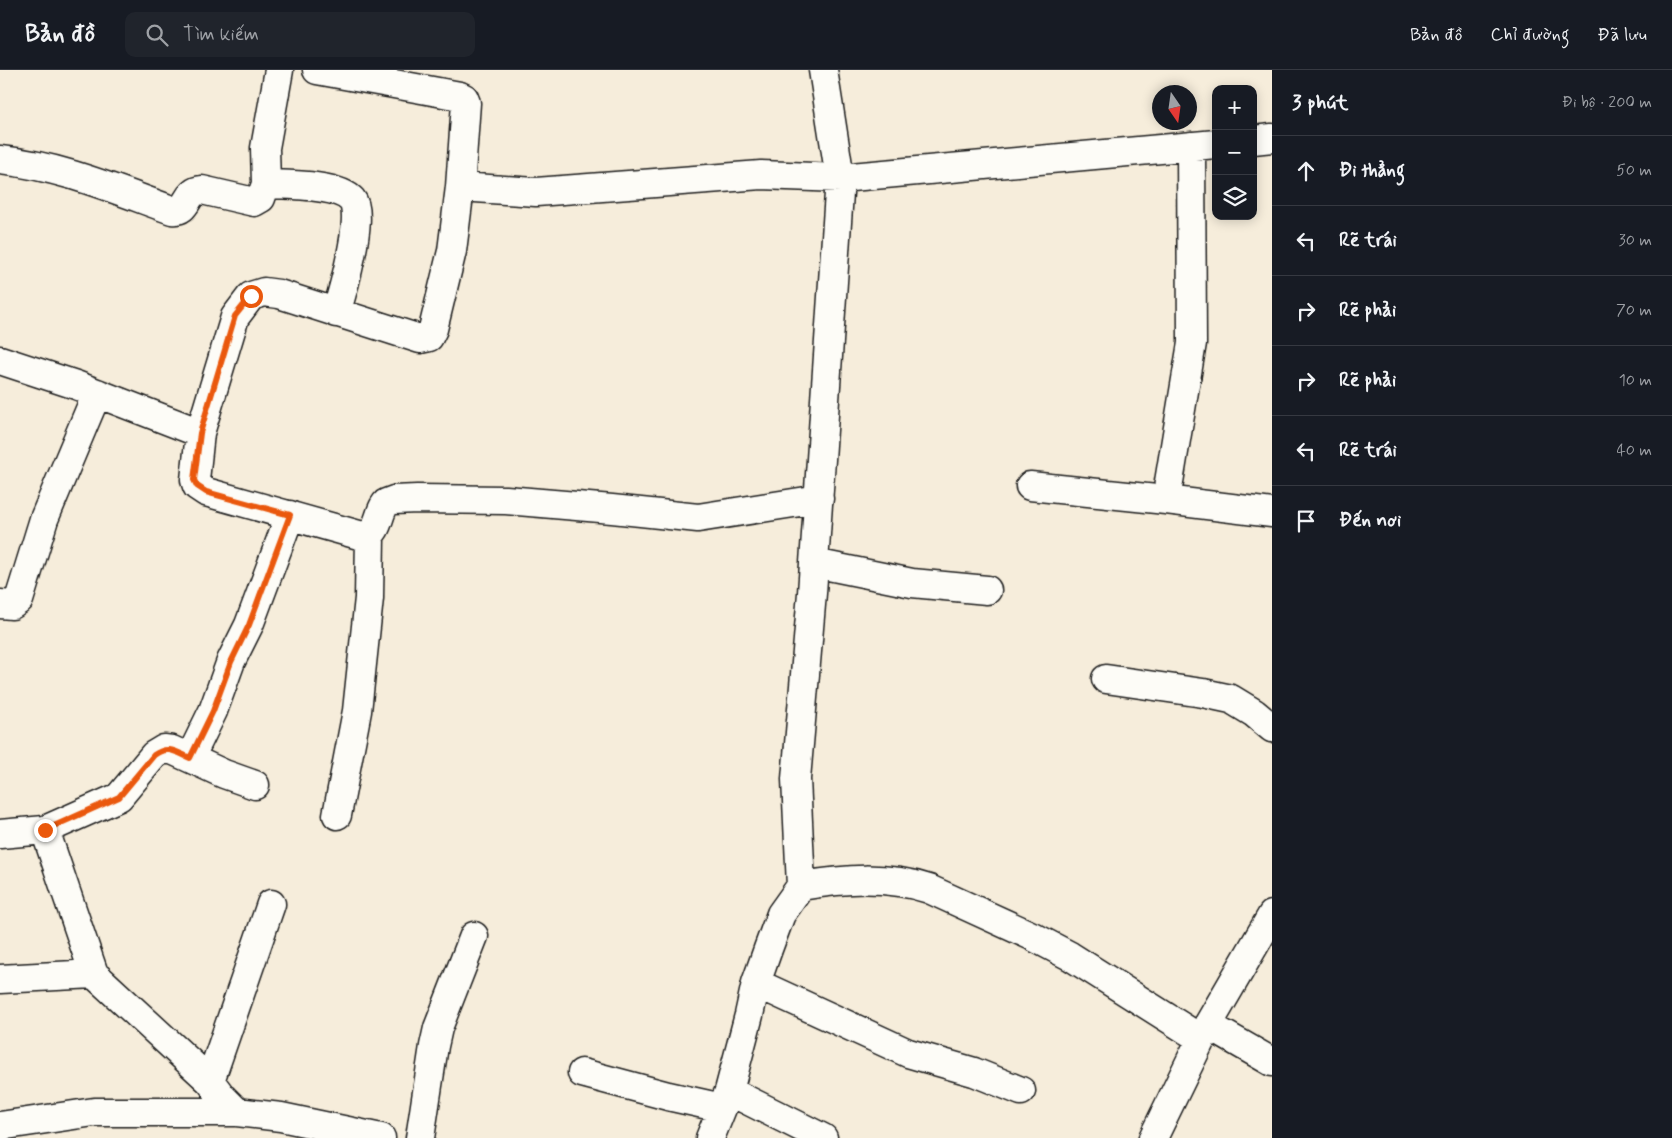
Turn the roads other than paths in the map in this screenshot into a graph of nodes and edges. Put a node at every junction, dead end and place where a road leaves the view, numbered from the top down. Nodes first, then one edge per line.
1 (279, 70) edge
2 (317, 70) edge
3 (823, 70) edge
4 (1272, 138) edge
5 (1257, 140) edge
6 (1203, 145) edge
7 (0, 160) edge
8 (840, 178) junction
9 (266, 184) junction
10 (460, 186) junction
11 (336, 313) junction
12 (0, 360) edge
13 (97, 393) junction
14 (200, 433) junction
15 (1030, 486) dead end
16 (819, 499) junction
17 (1166, 500) junction
18 (1272, 513) edge
19 (290, 515) junction
20 (370, 536) junction
21 (814, 563) junction
22 (987, 590) dead end
23 (0, 604) edge
24 (1106, 679) dead end
25 (1272, 728) edge
26 (190, 758) junction
27 (255, 785) dead end
28 (336, 815) dead end
29 (45, 830) junction
30 (0, 834) edge
31 (801, 886) junction
32 (271, 904) dead end
33 (1272, 915) edge
34 (474, 936) dead end
35 (94, 974) junction
36 (0, 979) edge
37 (756, 983) junction
38 (1205, 1032) junction
39 (1272, 1062) edge
40 (582, 1074) dead end
41 (210, 1081) junction
42 (1021, 1091) dead end
43 (726, 1099) junction
44 (237, 1112) junction
45 (0, 1126) edge
46 (277, 1128) edge
47 (381, 1138) edge
48 (420, 1138) edge
49 (710, 1138) edge
50 (823, 1138) edge
51 (1153, 1138) edge

1 - 9 street
2 - 10 street
3 - 8 street
4 - 5 street
6 - 8 street
6 - 17 street
7 - 9 street
8 - 10 street
8 - 16 street
9 - 11 street
10 - 11 street
11 - 14 street
12 - 13 street
13 - 14 street
13 - 23 street
14 - 19 street
15 - 17 street
16 - 20 street
16 - 21 street
17 - 18 street
19 - 20 street
19 - 26 street
20 - 28 street
21 - 22 street
21 - 31 street
24 - 25 street
26 - 27 street
26 - 29 street
29 - 30 street
29 - 35 street
31 - 37 street
31 - 38 street
32 - 41 street
33 - 38 street
34 - 48 street
35 - 36 street
35 - 41 street
37 - 42 street
37 - 43 street
38 - 39 street
38 - 51 street
40 - 43 street
41 - 44 street
43 - 49 street
43 - 50 street
44 - 45 street
44 - 46 street
46 - 47 street

